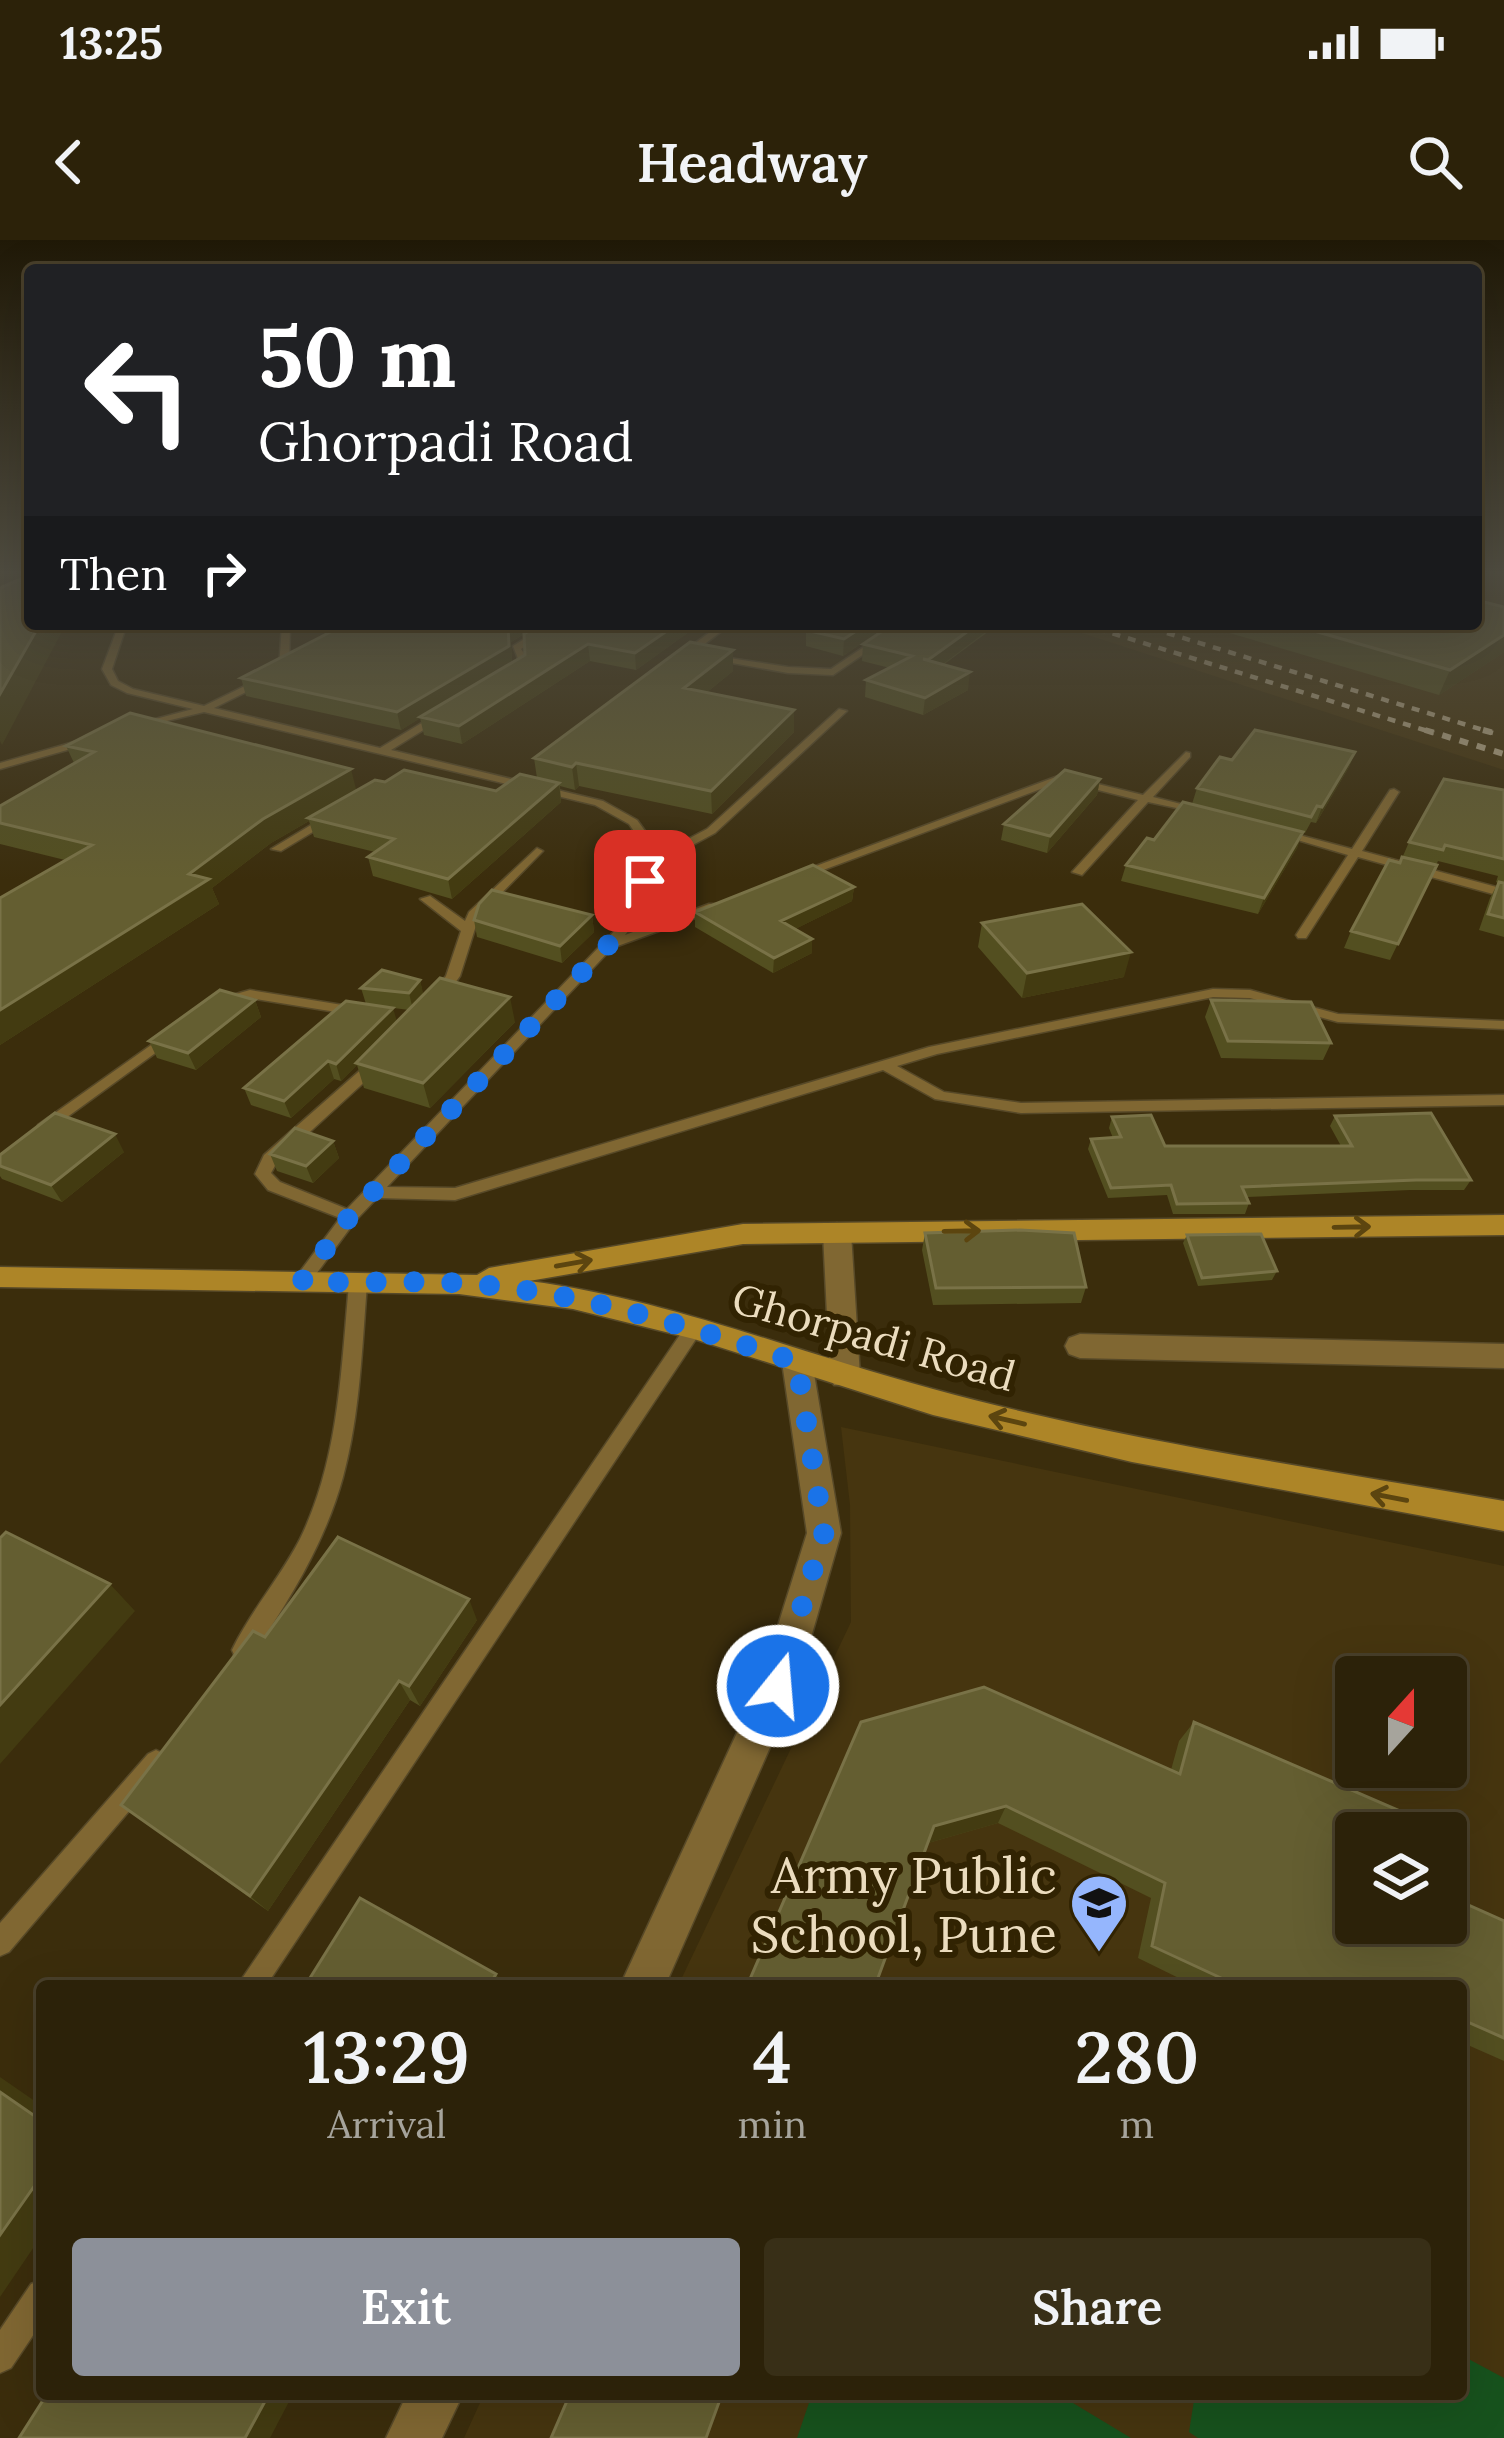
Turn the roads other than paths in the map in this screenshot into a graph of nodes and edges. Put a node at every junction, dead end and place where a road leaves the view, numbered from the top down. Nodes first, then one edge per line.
1 (110, 675) edge
2 (273, 675) edge
3 (508, 675) edge
4 (502, 678) edge
5 (462, 702) edge
6 (207, 708) junction
7 (842, 711) dead end
8 (115, 734) edge
9 (92, 740) edge
10 (382, 751) junction
11 (1186, 754) dead end
12 (427, 761) junction
13 (0, 766) edge
14 (534, 767) edge
15 (408, 772) edge
16 (515, 782) junction
17 (1394, 792) dead end
18 (1147, 797) junction
19 (352, 805) edge
20 (1216, 816) edge
21 (1262, 828) edge
22 (277, 849) dead end
23 (537, 851) dead end
24 (1354, 853) junction
25 (650, 864) junction
26 (1078, 872) dead end
27 (784, 880) edge
28 (1504, 893) edge
29 (426, 899) edge
30 (718, 905) edge
31 (467, 928) junction
32 (1302, 934) dead end
33 (605, 946) junction
34 (204, 1011) edge
35 (374, 1015) edge
36 (419, 1019) edge
37 (185, 1025) edge
38 (1504, 1025) edge
39 (393, 1047) edge
40 (885, 1065) junction
41 (1504, 1100) edge
42 (37, 1132) edge
43 (374, 1192) junction
44 (350, 1216) junction
45 (1504, 1225) edge
46 (837, 1232) junction
47 (0, 1277) edge
48 (302, 1281) junction
49 (459, 1283) junction
50 (358, 1284) junction
51 (694, 1328) junction
52 (1080, 1346) dead end
53 (1504, 1356) edge
54 (797, 1362) junction
55 (845, 1376) junction
56 (1504, 1516) edge
57 (227, 1671) edge
58 (174, 1741) edge
59 (0, 1943) edge
60 (254, 1980) edge
61 (644, 1980) edge
62 (36, 2304) edge
63 (0, 2357) edge
64 (433, 2400) edge
65 (413, 2438) edge

1 - 6 lane
2 - 6 lane
3 - 4 lane
5 - 10 lane
6 - 8 lane
6 - 10 lane
7 - 25 lane
9 - 13 lane
10 - 12 lane
11 - 18 lane
12 - 15 lane
12 - 16 lane
14 - 16 lane
16 - 25 lane
17 - 24 lane
18 - 20 lane
18 - 26 lane
18 - 27 lane
19 - 22 lane
21 - 24 lane
23 - 31 lane
24 - 28 lane
24 - 32 lane
25 - 33 lane
29 - 31 lane
30 - 33 lane
31 - 36 lane
33 - 43 lane
34 - 35 lane
37 - 42 lane
38 - 40 lane
39 - 44 lane
40 - 41 lane
40 - 43 lane
43 - 44 lane
44 - 48 lane
46 -> 45 main road
49 -> 46 main road
46 - 55 street
47 - 48 main road, Ghorpadi Road
48 - 50 main road, Ghorpadi Road
49 - 50 main road, Ghorpadi Road
49 - 51 main road, Ghorpadi Road
50 - 57 lane
51 - 54 main road, Ghorpadi Road
51 - 60 lane
52 - 53 street
54 - 55 main road, Ghorpadi Road
54 - 61 street
56 -> 55 main road, Ghorpadi Road
58 - 59 lane
62 - 63 lane
64 - 65 street

